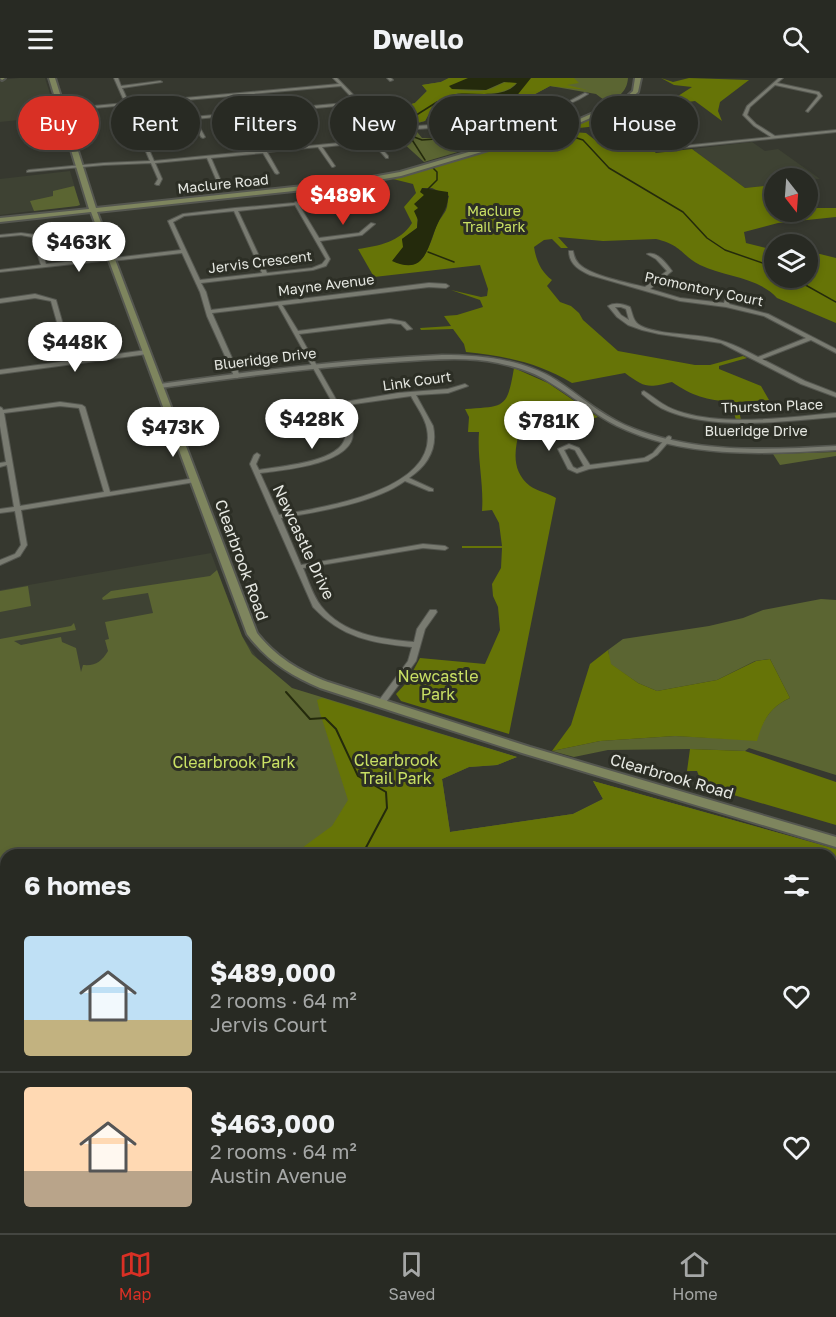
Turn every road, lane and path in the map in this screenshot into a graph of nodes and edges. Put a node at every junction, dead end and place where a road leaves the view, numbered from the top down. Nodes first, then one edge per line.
1 (52, 78) edge
2 (117, 78) edge
3 (335, 78) edge
4 (631, 78) edge
5 (638, 78) edge
6 (781, 78) edge
7 (160, 82) dead end
8 (776, 84) junction
9 (342, 85) junction
10 (121, 87) junction
11 (199, 92) dead end
12 (586, 94) dead end
13 (58, 96) edge
14 (125, 96) edge
15 (352, 96) edge
16 (202, 98) joint
17 (808, 111) dead end
18 (417, 125) edge
19 (200, 131) edge
20 (836, 131) edge
21 (203, 136) dead end
22 (774, 137) junction
23 (330, 145) edge
24 (698, 145) edge
25 (319, 146) junction
26 (74, 150) edge
27 (148, 150) edge
28 (380, 150) edge
29 (264, 151) junction
30 (209, 157) junction
31 (387, 157) dead end
32 (153, 162) junction
33 (79, 166) junction
34 (333, 166) dead end
35 (29, 171) dead end
36 (277, 173) dead end
37 (218, 179) dead end
38 (157, 184) dead end
39 (379, 196) dead end
40 (296, 203) junction
41 (93, 208) junction
42 (235, 209) junction
43 (0, 219) edge
44 (373, 224) dead end
45 (0, 236) edge
46 (318, 240) junction
47 (183, 251) junction
48 (571, 252) dead end
49 (649, 254) dead end
50 (112, 259) junction
51 (44, 266) junction
52 (0, 271) edge
53 (265, 274) junction
54 (198, 282) junction
55 (446, 286) dead end
56 (646, 289) junction
57 (730, 293) dead end
58 (0, 301) edge
59 (279, 303) junction
60 (726, 305) junction
61 (209, 312) junction
62 (636, 325) junction
63 (409, 329) dead end
64 (296, 333) junction
65 (811, 338) junction
66 (836, 351) edge
67 (147, 352) junction
68 (758, 359) junction
69 (71, 362) junction
70 (314, 366) junction
71 (0, 372) edge
72 (237, 376) junction
73 (160, 386) junction
74 (465, 386) dead end
75 (644, 393) dead end
76 (413, 394) junction
77 (836, 395) edge
78 (337, 405) junction
79 (0, 411) edge
80 (836, 415) edge
81 (668, 440) junction
82 (836, 443) edge
83 (836, 448) edge
84 (256, 455) dead end
85 (10, 463) junction
86 (0, 465) edge
87 (588, 467) junction
88 (257, 472) junction
89 (195, 480) junction
90 (405, 480) junction
91 (431, 490) dead end
92 (108, 494) junction
93 (18, 508) junction
94 (0, 511) edge
95 (277, 517) junction
96 (446, 548) dead end
97 (0, 563) edge
98 (299, 567) junction
99 (433, 612) dead end
100 (415, 645) junction
101 (381, 703) junction
102 (836, 842) edge

1 - 13 main road, Clearbrook Road
2 - 10 street
3 - 9 street
4 - 41 main road, Maclure Road
5 - 41 main road, Maclure Road
6 - 8 street
7 - 10 street
8 - 17 street
8 - 22 street
9 - 15 street
9 - 16 street
10 - 14 street
11 - 16 street
12 - 18 street
19 - 21 street
20 - 22 street
22 - 24 street
23 - 25 street
25 - 29 street
25 - 34 street
26 - 33 main road, Clearbrook Road
27 - 32 street
28 - 31 street
29 - 30 street
29 - 36 street
30 - 32 street
30 - 37 street
32 - 33 street
32 - 38 street
33 - 35 street
33 - 41 main road, Clearbrook Road
39 - 40 street
40 - 42 street
40 - 46 street, Jervis Crescent
41 - 43 main road, Maclure Road
41 - 50 main road, Clearbrook Road
42 - 47 street
42 - 53 street
44 - 46 street
45 - 51 street
46 - 53 street, Jervis Crescent
47 - 50 street
47 - 54 street
48 - 56 street, Promontory Court
49 - 56 street
50 - 51 street
50 - 67 main road, Clearbrook Road
51 - 52 street
53 - 54 street, Jervis Crescent
54 - 61 street
55 - 59 street, Mayne Avenue
56 - 60 street, Promontory Court
57 - 60 street
58 - 69 street
59 - 61 street, Mayne Avenue
59 - 64 street
60 - 65 street, Promontory Court
61 - 72 street
62 - 62 street, Thurston Place
62 - 68 street, Thurston Place
63 - 64 street
64 - 70 street
65 - 66 street, Promontory Court
65 - 68 street
67 - 69 street
67 - 73 main road, Clearbrook Road
68 - 77 street, Thurston Place
69 - 71 street
70 - 72 street, Blueridge Drive
70 - 78 street
70 - 81 street, Blueridge Drive
72 - 73 street, Blueridge Drive
73 - 89 main road, Clearbrook Road
74 - 76 street, Link Court
75 - 80 street, Thurston Place
76 - 78 street, Link Court
76 - 90 street
78 - 88 street
79 - 85 street
79 - 92 street
81 - 82 street, Blueridge Drive
81 - 83 street, Blueridge Drive
81 - 87 street
84 - 88 street, Newcastle Drive
85 - 86 street
85 - 93 street
87 - 87 street
88 - 95 street, Newcastle Drive
89 - 92 street
89 - 101 main road, Clearbrook Road
90 - 91 street
90 - 95 street
92 - 93 street
93 - 94 street
93 - 97 street
95 - 98 street, Newcastle Drive
96 - 98 street
98 - 100 street, Newcastle Drive
99 - 100 street
100 - 101 street
101 - 102 main road, Clearbrook Road

